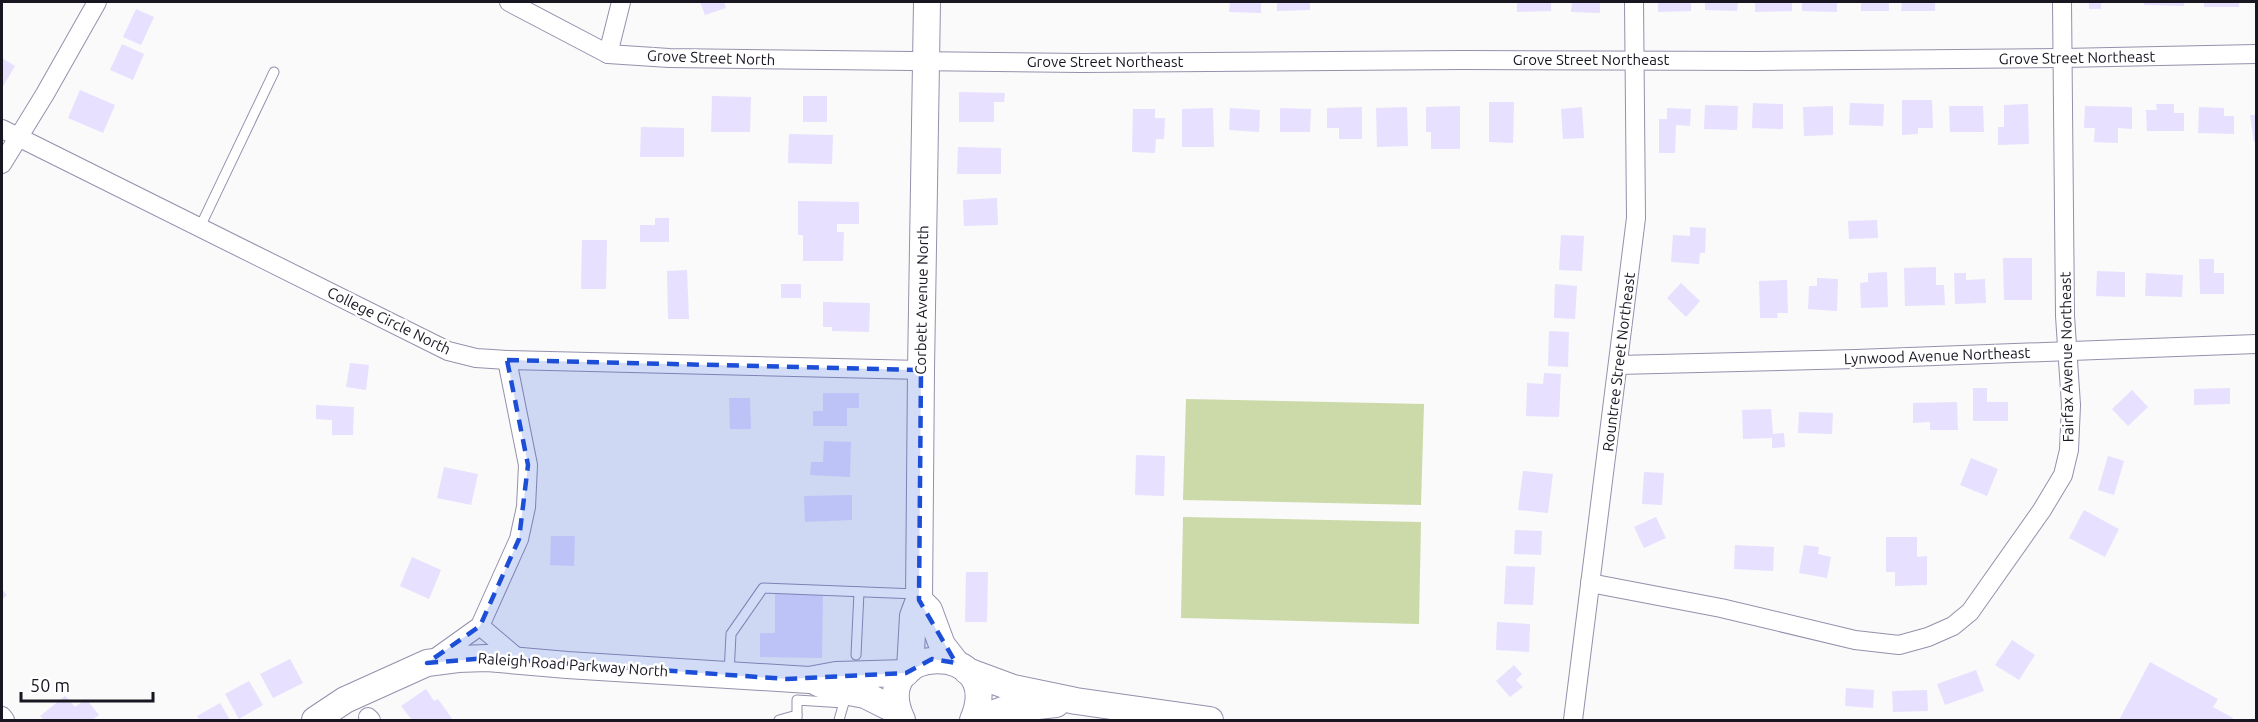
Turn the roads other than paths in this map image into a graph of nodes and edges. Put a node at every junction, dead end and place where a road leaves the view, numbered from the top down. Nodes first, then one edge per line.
1 (97, 2) edge
2 (509, 2) edge
3 (621, 2) edge
4 (927, 2) edge
5 (1634, 2) edge
6 (2062, 2) edge
7 (608, 54) junction
8 (2256, 54) edge
9 (2063, 58) junction
10 (1634, 60) junction
11 (926, 62) junction
12 (274, 72) dead end
13 (9, 134) edge
14 (2, 164) edge
15 (200, 227) junction
16 (2256, 345) edge
17 (2068, 352) junction
18 (507, 360) junction
19 (1618, 365) junction
20 (921, 370) junction
21 (1590, 583) junction
22 (859, 592) junction
23 (919, 597) junction
24 (480, 626) junction
25 (856, 655) dead end
26 (520, 660) junction
27 (427, 663) junction
28 (962, 667) junction
29 (908, 671) junction
30 (729, 675) junction
31 (793, 688) junction
32 (846, 697) junction
33 (1076, 701) junction
34 (2, 716) edge
35 (797, 718) edge
36 (900, 718) edge
37 (5, 720) edge
38 (315, 720) edge
39 (779, 720) edge
40 (839, 720) edge
41 (974, 720) edge
42 (1210, 720) edge
43 (1573, 720) edge

1 - 13 street
2 - 7 street, Grove Street North
3 - 7 street
4 - 11 street, Corbett Avenue North
5 - 10 street, Rountree Street Northeast
6 - 9 street, Fairfax Avenue Northeast
7 - 11 street, Grove Street North
8 - 9 street, Grove Street Northeast
9 - 10 street, Grove Street Northeast
9 - 17 street, Fairfax Avenue Northeast
10 - 11 street, Grove Street Northeast
10 - 19 street, Rountree Street Northeast
11 - 20 street, Corbett Avenue North
12 - 15 lane
13 - 14 street
13 - 15 street, College Circle North
15 - 18 street, College Circle North
16 - 17 street, Lynwood Avenue Northeast
17 - 19 street, Lynwood Avenue Northeast
17 - 21 street, Fairfax Avenue Northeast
18 - 20 street, College Circle North
18 - 24 street
19 - 21 street, Rountree Street Northeast
20 - 23 street, Corbett Avenue North
21 - 43 street, Rountree Street Northeast
22 - 23 lane
22 - 25 lane
22 - 30 lane
23 - 28 street
23 - 29 street, Corbett Avenue North
24 - 26 street
24 - 27 street
26 - 27 street, Raleigh Road Parkway North
26 - 30 street, Raleigh Road Parkway North
27 - 38 street, Raleigh Road Parkway North
28 - 29 street, Raleigh Road Parkway North
28 - 33 street, Raleigh Road Parkway North
28 - 41 street
29 - 31 street, Raleigh Road Parkway North
29 - 36 street, Corbett Avenue North
30 - 31 street, Raleigh Road Parkway North
31 - 32 street, Raleigh Road Parkway North
31 - 35 lane
32 - 36 street, Raleigh Road Parkway North
32 - 40 lane
33 - 41 street
33 - 42 street
34 - 37 street
35 - 39 lane

